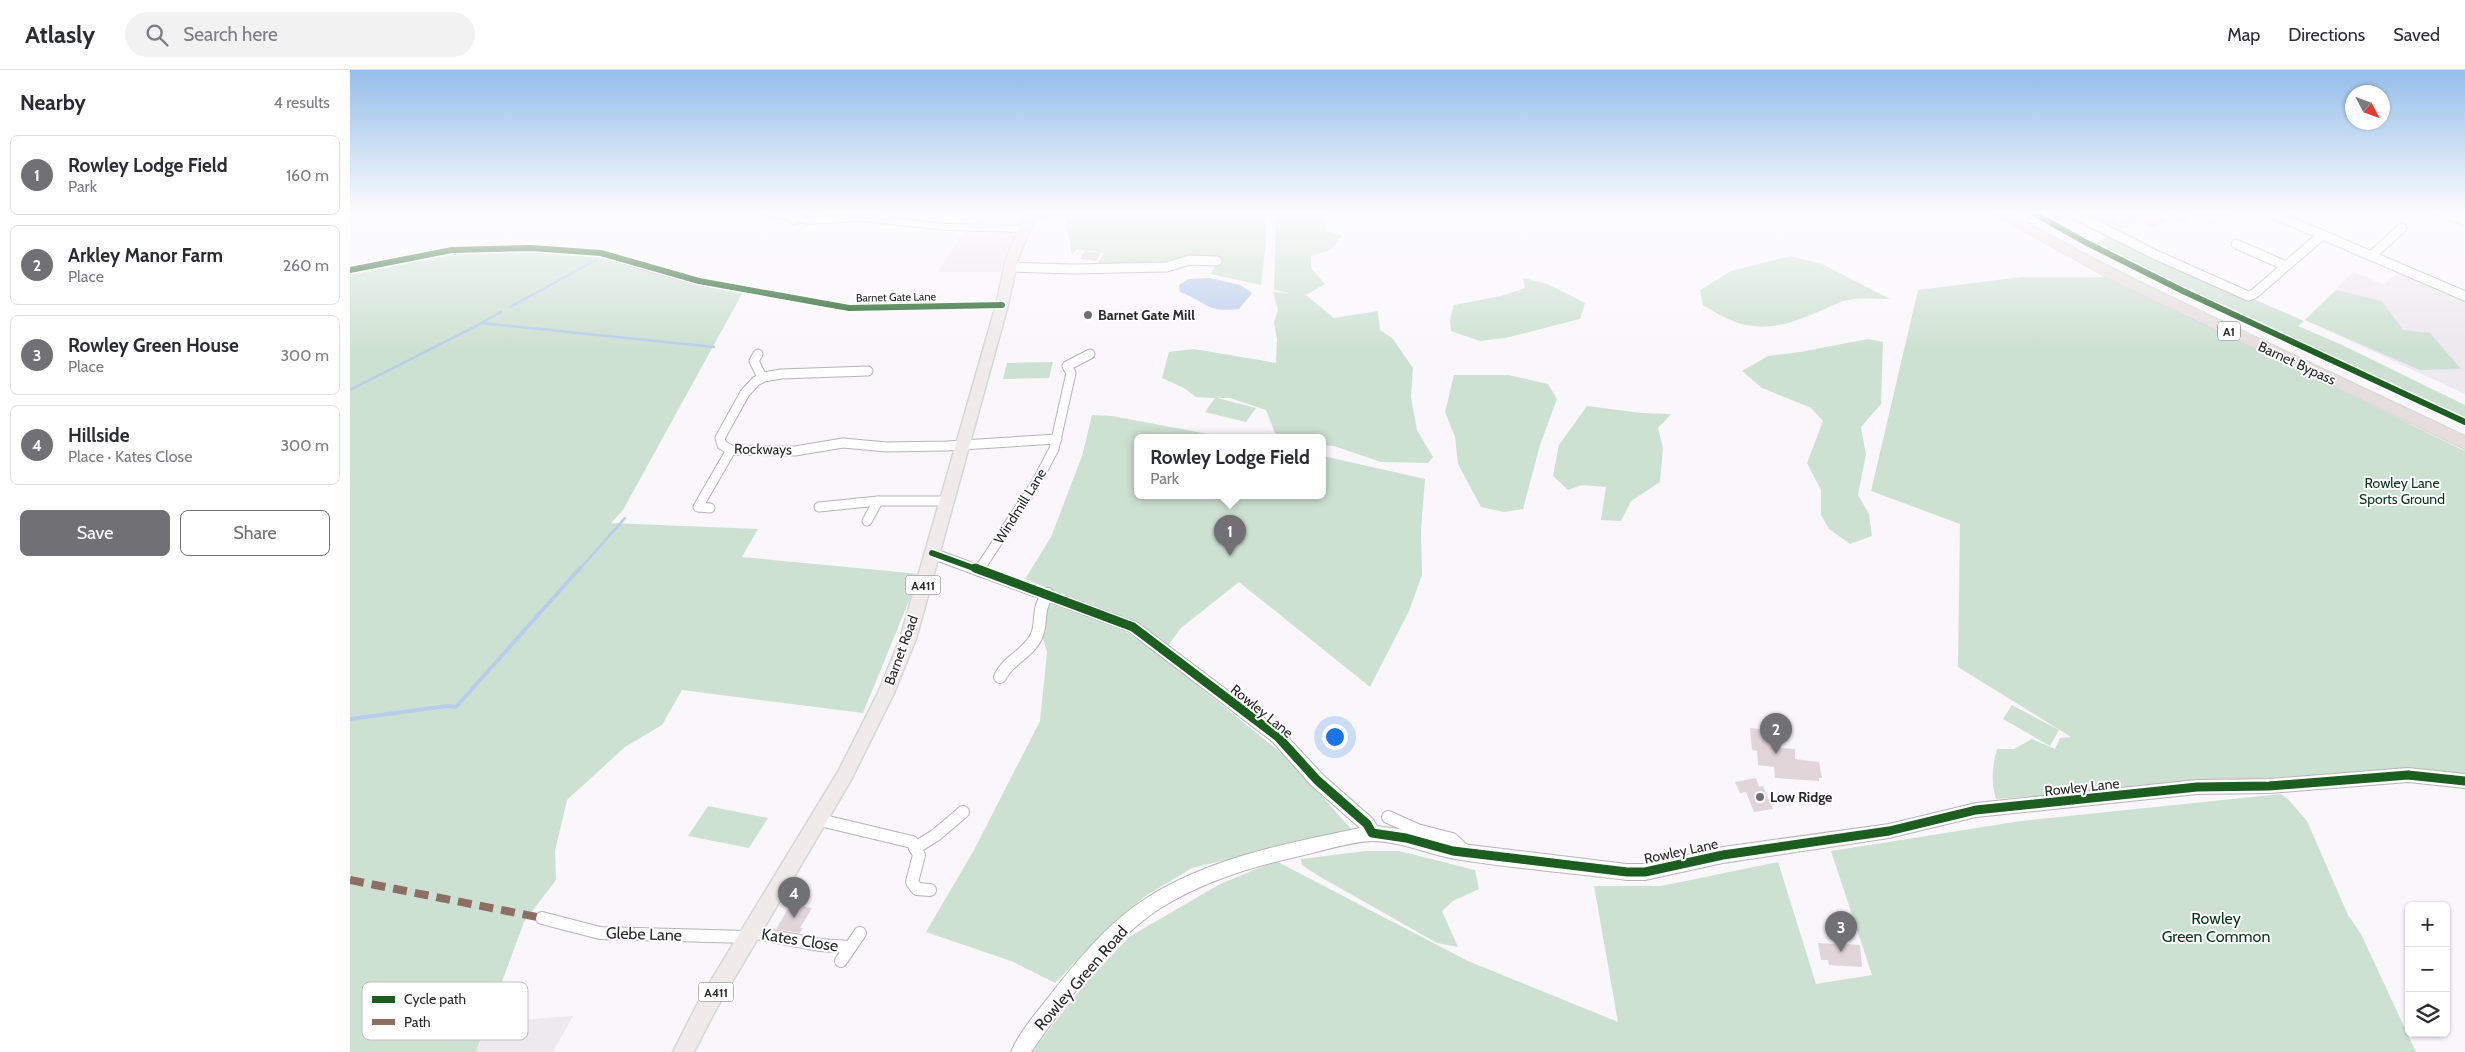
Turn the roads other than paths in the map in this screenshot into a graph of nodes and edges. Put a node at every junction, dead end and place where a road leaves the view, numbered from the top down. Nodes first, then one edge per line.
1 (404, 258) edge
2 (616, 258) edge
3 (1013, 258) edge
4 (2082, 258) edge
5 (2103, 258) edge
6 (2166, 258) edge
7 (2267, 258) edge
8 (2296, 258) edge
9 (2375, 258) edge
10 (1217, 261) dead end
11 (2286, 266) junction
12 (1010, 267) junction
13 (350, 270) edge
14 (2465, 296) edge
15 (1002, 305) junction
16 (758, 354) dead end
17 (1090, 354) dead end
18 (868, 371) dead end
19 (762, 377) junction
20 (2465, 430) edge
21 (1057, 438) junction
22 (2465, 443) edge
23 (963, 444) junction
24 (732, 450) junction
25 (878, 501) junction
26 (947, 501) junction
27 (819, 507) dead end
28 (710, 508) dead end
29 (867, 521) dead end
30 (932, 553) junction
31 (979, 570) junction
32 (1048, 594) junction
33 (1000, 677) dead end
34 (2465, 781) edge
35 (963, 812) dead end
36 (1388, 817) dead end
37 (820, 820) junction
38 (1372, 833) junction
39 (915, 848) junction
40 (1468, 854) junction
41 (930, 890) dead end
42 (542, 918) dead end
43 (860, 933) dead end
44 (750, 935) junction
45 (850, 947) junction
46 (841, 961) dead end
47 (683, 1052) edge
48 (1020, 1052) edge

1 - 13 street, Barnet Gate Lane
2 - 15 street, Barnet Gate Lane
3 - 12 main road, Barnet Road / A411
4 - 22 highway, Barnet Bypass / A1
5 - 20 highway, Barnet Bypass / A1
6 - 11 street
7 - 11 street
8 - 11 street
9 - 14 street
10 - 12 street
12 - 15 main road, Barnet Road / A411
15 - 23 main road, Barnet Road / A411
16 - 19 street
17 - 21 street, Windmill Lane
18 - 19 street
19 - 24 street, Rockways
21 - 23 street
21 - 31 street, Windmill Lane
23 - 24 street, Rockways
23 - 26 main road, Barnet Road / A411
24 - 28 street
25 - 26 street
25 - 27 street
25 - 29 street
26 - 30 main road, Barnet Road / A411
30 - 31 street, Rowley Lane
30 - 37 main road, Barnet Road / A411
31 - 32 street, Rowley Lane
32 - 33 street
32 - 38 street, Rowley Lane
34 - 40 street, Rowley Lane
35 - 39 street
36 - 40 street
37 - 39 street
37 - 44 main road, Barnet Road / A411
38 - 40 street, Rowley Lane
38 - 48 street, Rowley Green Road
39 - 41 street
42 - 44 street, Glebe Lane
43 - 45 street
44 - 45 street, Kates Close
44 - 47 main road, Barnet Road / A411
45 - 46 street

